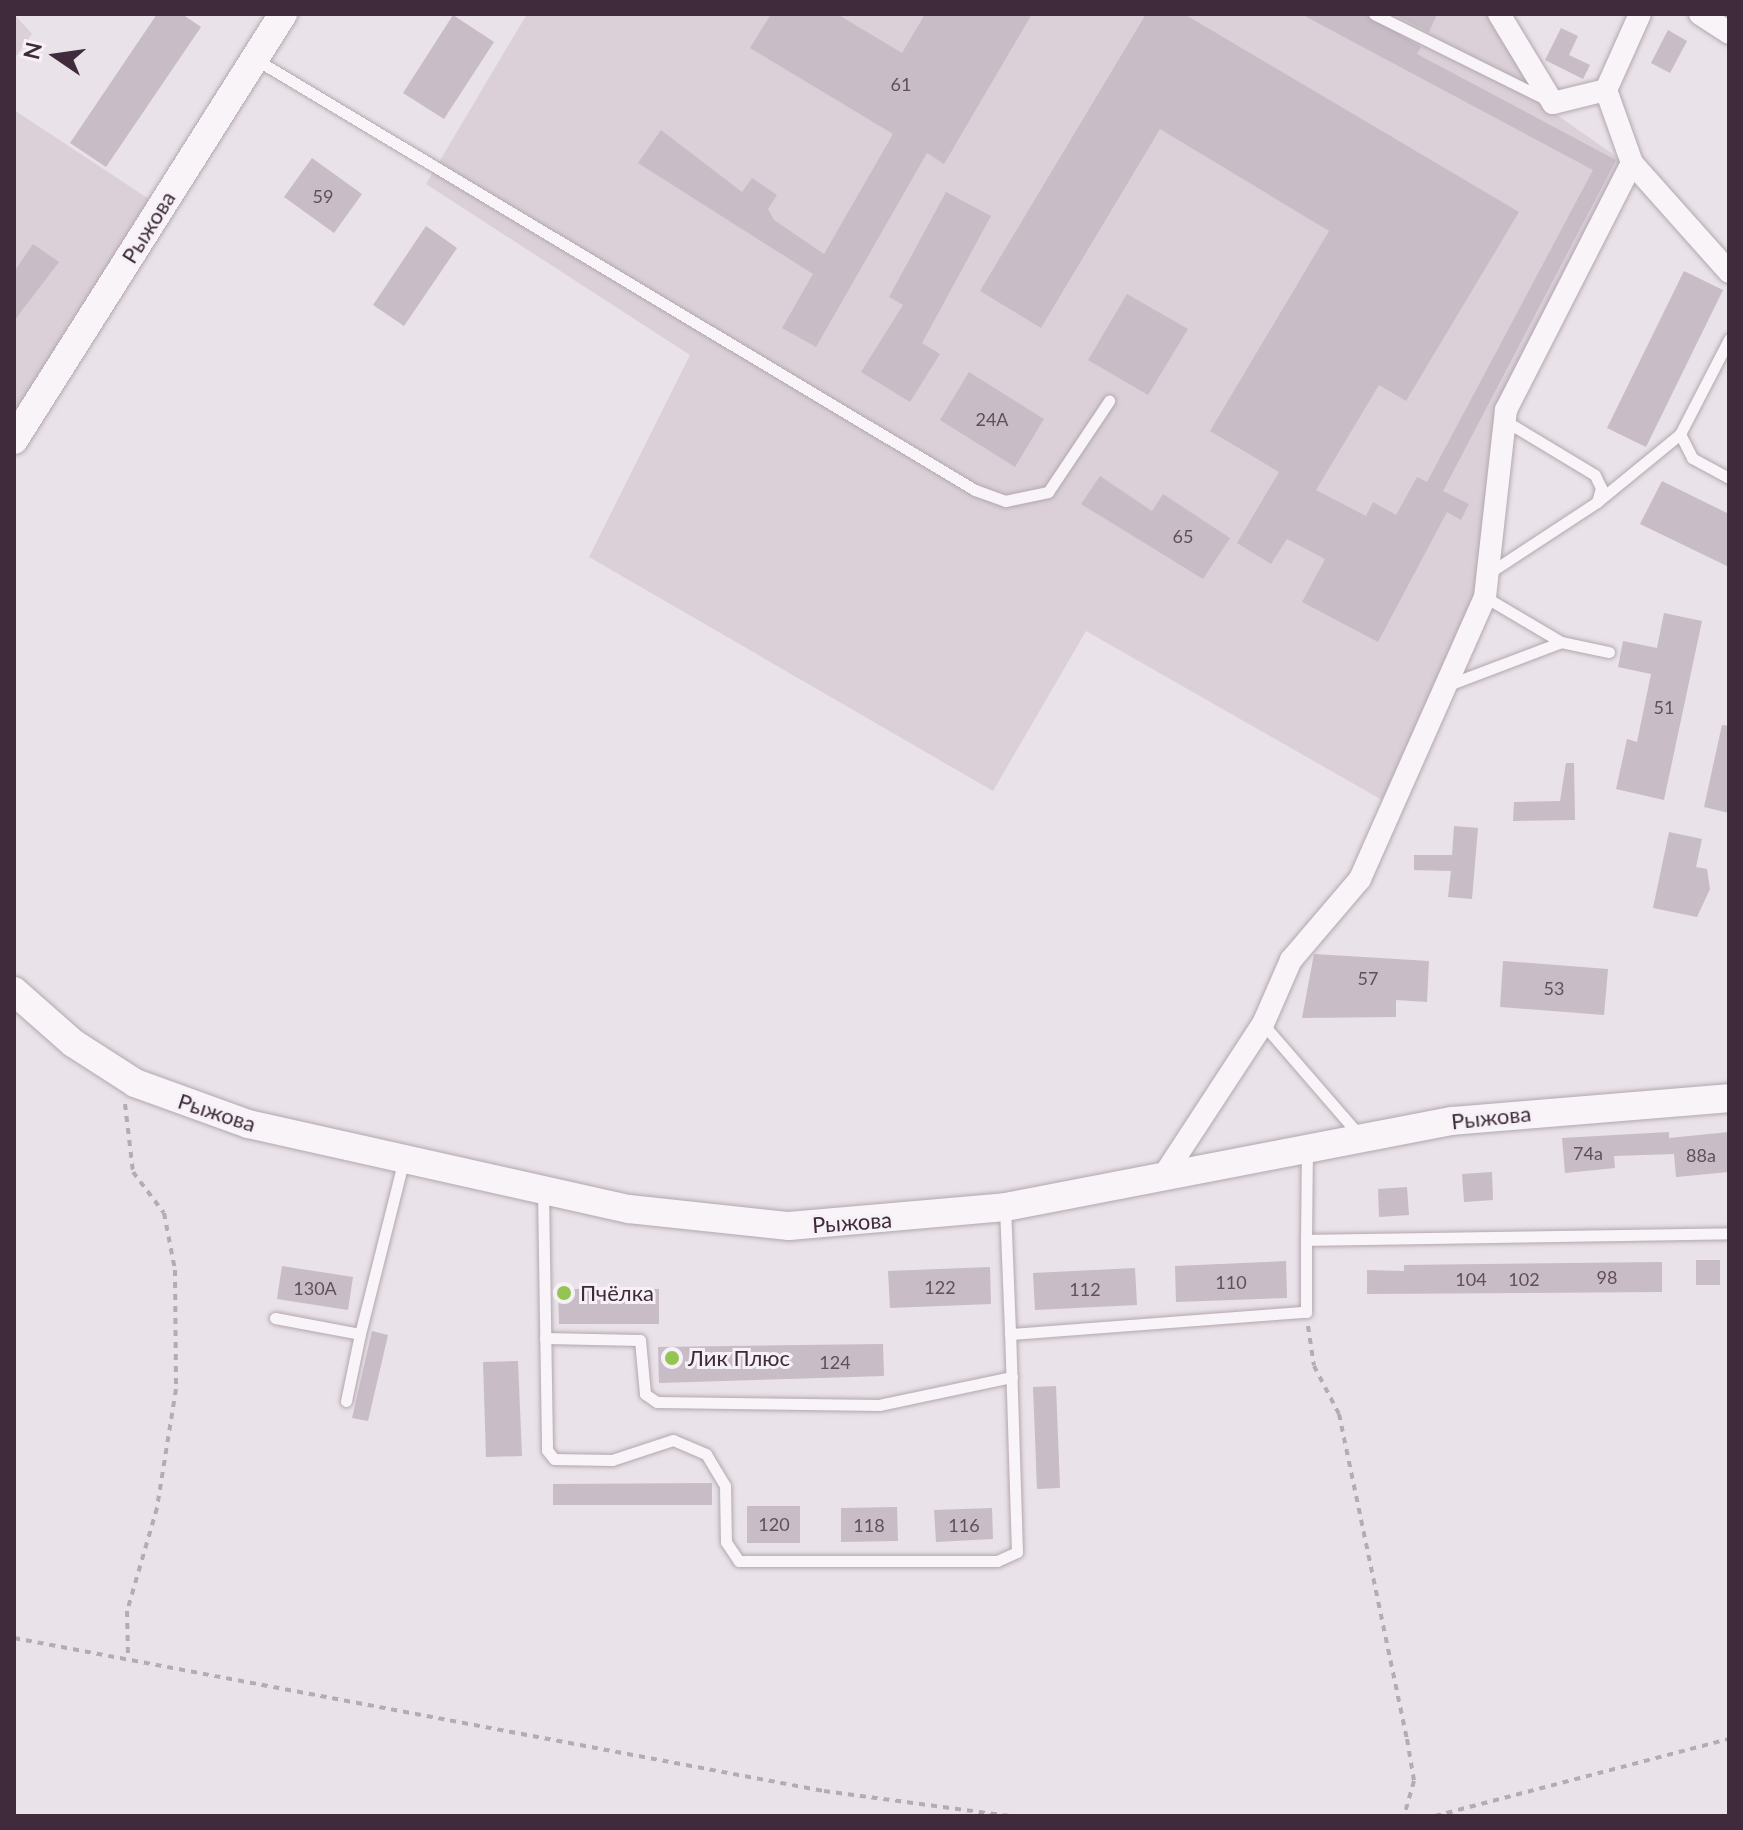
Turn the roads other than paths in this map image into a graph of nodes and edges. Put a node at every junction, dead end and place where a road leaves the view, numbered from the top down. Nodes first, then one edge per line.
1 (283, 14) edge
2 (1374, 14) edge
3 (1499, 14) edge
4 (1640, 14) edge
5 (1700, 14) edge
6 (1729, 33) edge
7 (255, 58) junction
8 (1606, 90) junction
9 (1553, 103) junction
10 (1632, 163) junction
11 (1729, 272) edge
12 (1729, 339) edge
13 (1109, 401) dead end
14 (1504, 420) junction
15 (1680, 434) junction
16 (14, 440) edge
17 (1729, 478) edge
18 (1597, 502) junction
19 (1492, 571) junction
20 (1485, 597) junction
21 (1561, 642) junction
22 (1609, 652) dead end
23 (1448, 685) junction
24 (14, 991) edge
25 (1263, 1024) junction
26 (1729, 1098) edge
27 (1359, 1136) junction
28 (1307, 1147) junction
29 (404, 1159) junction
30 (1166, 1172) junction
31 (543, 1190) junction
32 (1005, 1207) junction
33 (1729, 1233) edge
34 (1306, 1240) junction
35 (275, 1318) dead end
36 (360, 1334) junction
37 (1010, 1334) junction
38 (545, 1338) junction
39 (1012, 1377) junction
40 (346, 1401) dead end

1 - 7 street, Рыжова
2 - 9 lane
3 - 9 street
4 - 8 street
5 - 6 street
7 - 13 lane
7 - 16 street, Рыжова
8 - 9 street
8 - 10 street
10 - 11 street
10 - 14 street
12 - 15 lane
14 - 18 lane
14 - 19 street
15 - 17 lane
15 - 18 lane
18 - 19 lane
19 - 20 street
20 - 21 lane
20 - 23 street
21 - 22 lane
21 - 23 lane
23 - 25 street
24 - 29 street, Рыжова
25 - 27 lane
25 - 30 street
26 - 27 street, Рыжова
27 - 28 street, Рыжова
28 - 30 street, Рыжова
28 - 34 lane
29 - 31 street, Рыжова
29 - 36 lane
30 - 32 street, Рыжова
31 - 32 street, Рыжова
31 - 38 lane
32 - 37 lane
33 - 34 lane
34 - 37 lane
35 - 36 lane
36 - 40 lane
37 - 39 lane
38 - 39 lane
38 - 39 lane

